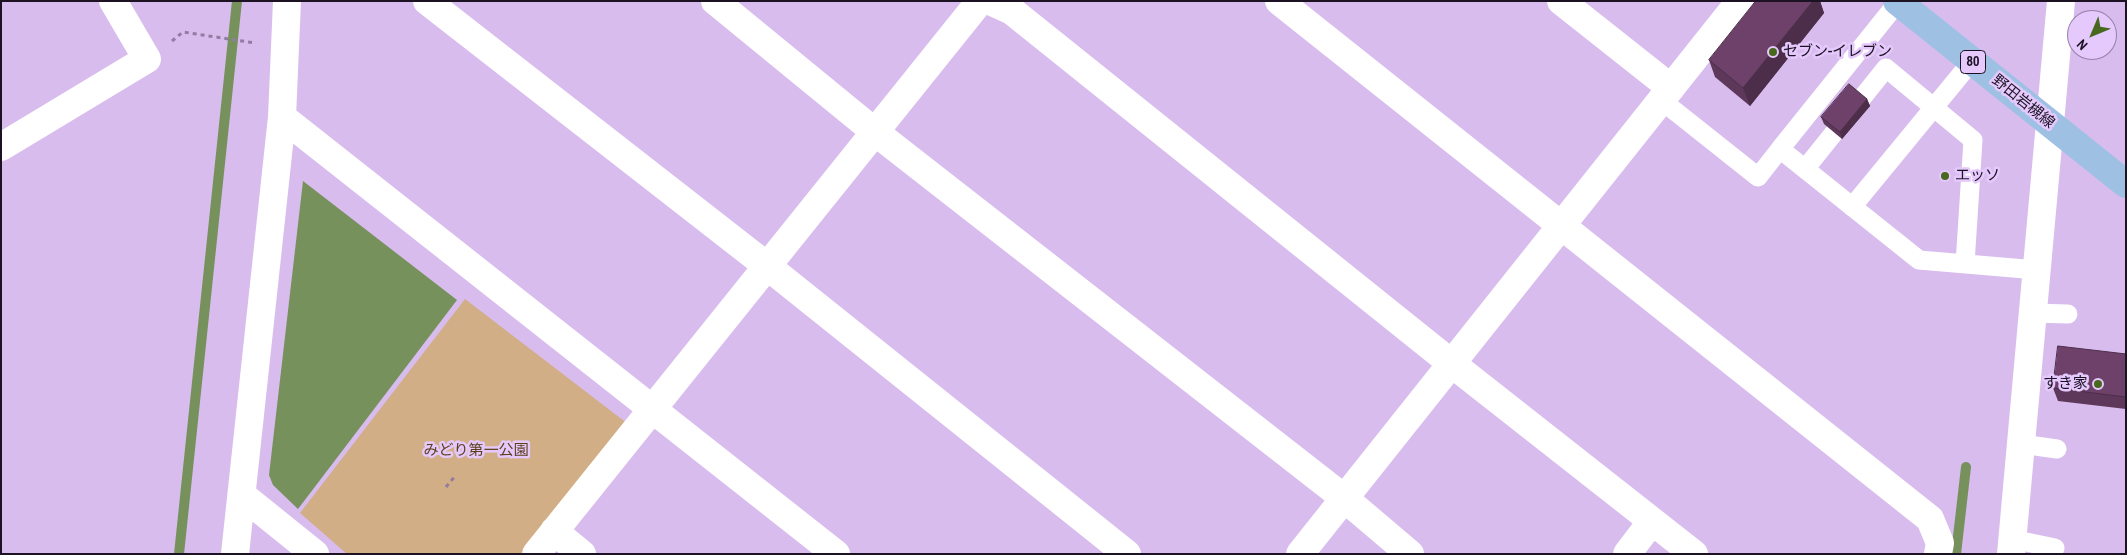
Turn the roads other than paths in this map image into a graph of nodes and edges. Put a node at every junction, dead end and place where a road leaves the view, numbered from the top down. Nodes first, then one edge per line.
1 (114, 1) edge
2 (286, 1) edge
3 (427, 1) edge
4 (715, 1) edge
5 (980, 1) edge
6 (990, 1) edge
7 (1279, 1) edge
8 (1561, 1) edge
9 (1740, 1) edge
10 (2061, 1) edge
11 (1898, 2) edge
12 (1972, 61) junction
13 (1666, 94) junction
14 (1934, 108) junction
15 (282, 117) junction
16 (2049, 123) junction
17 (875, 132) junction
18 (1, 147) edge
19 (1780, 149) junction
20 (1805, 169) junction
21 (2126, 184) edge
22 (1852, 207) junction
23 (1560, 227) junction
24 (1965, 264) junction
25 (767, 266) junction
26 (2036, 270) junction
27 (2032, 313) junction
28 (2068, 314) dead end
29 (1451, 363) junction
30 (652, 409) junction
31 (2021, 444) junction
32 (2057, 448) dead end
33 (243, 496) junction
34 (1344, 498) junction
35 (1652, 521) junction
36 (554, 531) junction
37 (2011, 546) edge
38 (2055, 548) dead end
39 (235, 554) edge
40 (315, 554) edge
41 (536, 554) edge
42 (582, 554) edge
43 (836, 554) edge
44 (1127, 554) edge
45 (1300, 554) edge
46 (1410, 554) edge
47 (1627, 554) edge
48 (1694, 554) edge
49 (1938, 554) edge

1 - 18 street
2 - 15 street
3 - 25 street
4 - 17 street
5 - 17 street
6 - 29 street
7 - 23 street
8 - 13 street
9 - 13 street
10 - 16 street
11 - 12 main road, 野田岩槻線 / 80
11 - 19 lane
12 - 14 lane
12 - 16 main road, 野田岩槻線 / 80
13 - 19 lane
13 - 23 street
14 - 20 lane
14 - 22 lane
14 - 24 lane
15 - 30 street
15 - 33 street
16 - 21 main road, 野田岩槻線 / 80
16 - 26 street
17 - 25 street
17 - 34 street
19 - 20 lane
20 - 22 lane
22 - 24 lane
23 - 29 street
23 - 49 street
24 - 26 lane
25 - 30 street
25 - 44 street
26 - 27 street
27 - 28 lane
27 - 31 street
29 - 34 street
29 - 35 street
30 - 36 street
30 - 43 street
31 - 32 lane
31 - 37 street
33 - 39 street
33 - 40 street
34 - 45 street
34 - 46 street
35 - 47 street
35 - 48 street
36 - 41 street
36 - 42 street
37 - 38 lane

